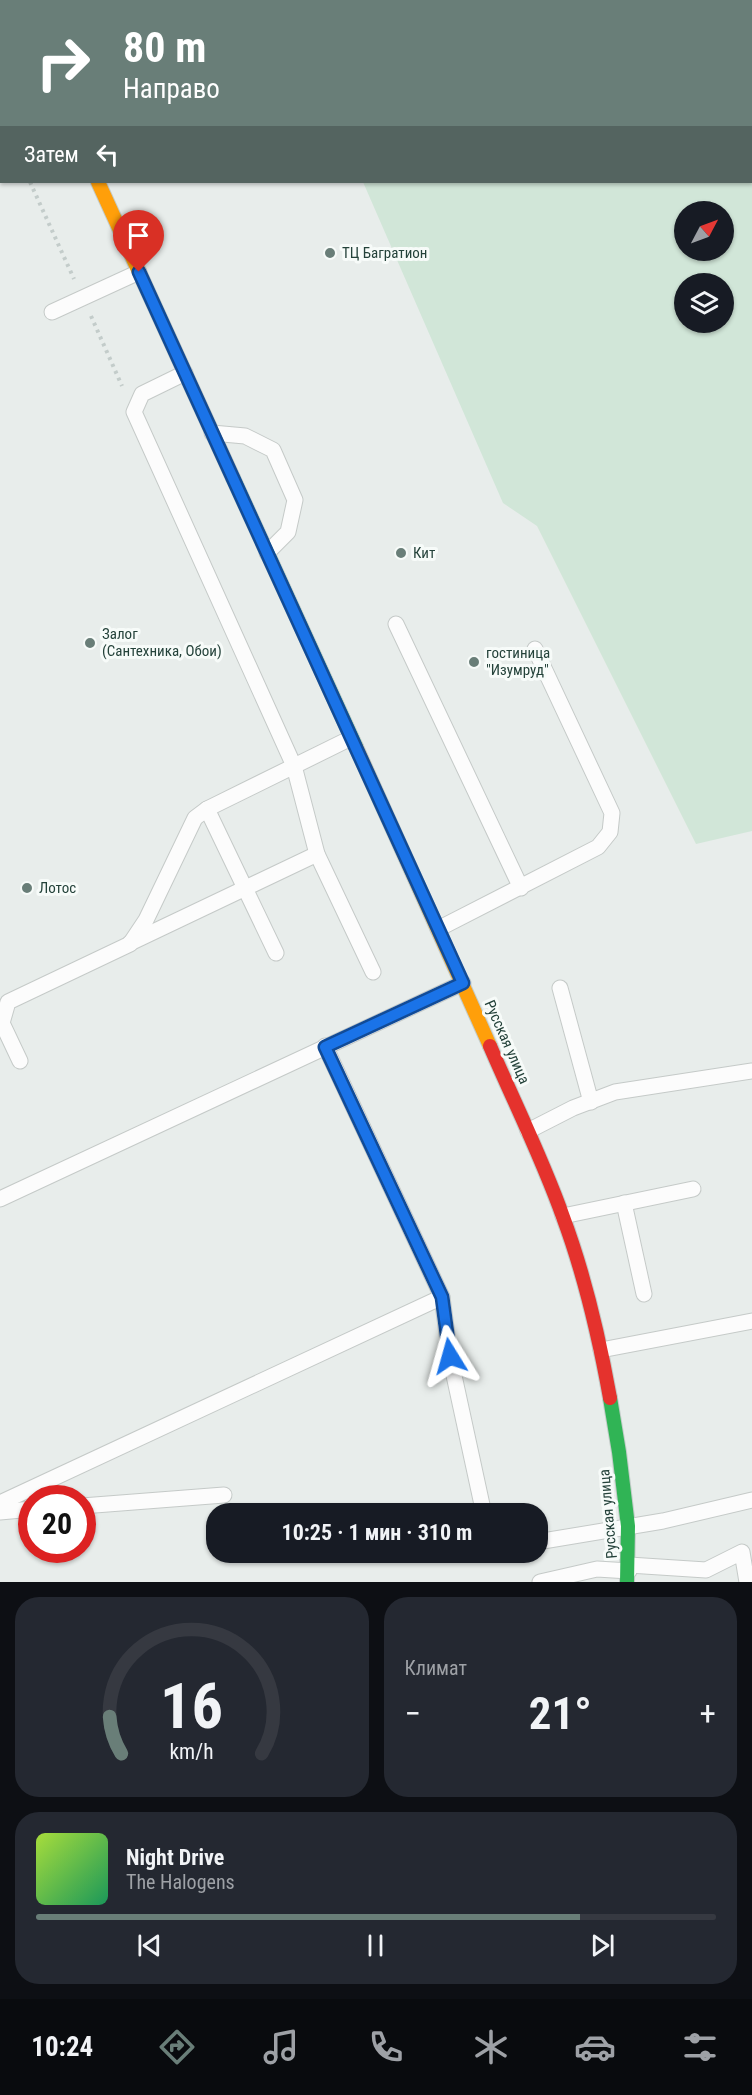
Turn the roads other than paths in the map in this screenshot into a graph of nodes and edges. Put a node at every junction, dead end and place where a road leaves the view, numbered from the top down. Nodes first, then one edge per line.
1 (98, 183) edge
2 (139, 272) junction
3 (52, 312) dead end
4 (185, 372) junction
5 (212, 433) junction
6 (267, 554) junction
7 (396, 624) dead end
8 (535, 649) dead end
9 (351, 738) junction
10 (294, 766) junction
11 (207, 809) junction
12 (317, 854) junction
13 (521, 888) junction
14 (245, 889) junction
15 (438, 929) junction
16 (130, 944) junction
17 (276, 953) dead end
18 (373, 972) dead end
19 (463, 983) junction
20 (560, 988) dead end
21 (325, 1047) junction
22 (20, 1062) dead end
23 (752, 1071) edge
24 (591, 1102) junction
25 (528, 1131) junction
26 (693, 1189) dead end
27 (0, 1199) edge
28 (624, 1203) junction
29 (563, 1216) junction
30 (644, 1294) dead end
31 (442, 1297) junction
32 (752, 1321) edge
33 (601, 1350) junction
34 (224, 1495) dead end
35 (752, 1500) edge
36 (0, 1503) edge
37 (482, 1503) edge
38 (96, 1505) edge
39 (18, 1510) edge
40 (0, 1512) edge
41 (628, 1526) junction
42 (548, 1540) edge
43 (747, 1549) edge
44 (628, 1573) edge
45 (540, 1582) edge
46 (747, 1582) edge

1 - 2 main road, Русская улица
2 - 3 lane
2 - 4 main road, Русская улица
4 - 5 main road, Русская улица
4 - 10 lane
5 - 6 main road, Русская улица
5 - 6 lane
6 - 9 main road, Русская улица
7 - 13 lane
8 - 13 lane
9 - 10 lane
9 - 15 main road, Русская улица
10 - 11 lane
10 - 12 lane
11 - 14 lane
11 - 16 lane
12 - 14 lane
12 - 18 lane
13 - 15 lane
14 - 16 lane
14 - 17 lane
15 - 19 main road, Русская улица
16 - 22 lane
19 - 21 lane
19 - 25 main road, Русская улица
20 - 24 lane
21 - 27 lane
21 - 31 lane
23 - 24 lane
24 - 25 lane
25 - 29 main road, Русская улица
26 - 28 lane
28 - 29 lane
28 - 30 lane
29 - 33 main road, Русская улица
31 - 36 lane
31 - 37 lane
32 - 33 lane
33 - 41 main road, Русская улица
34 - 38 lane
35 - 41 lane
39 - 40 lane
41 - 42 lane
41 - 44 main road, Русская улица
43 - 44 lane
43 - 46 lane
44 - 45 lane

